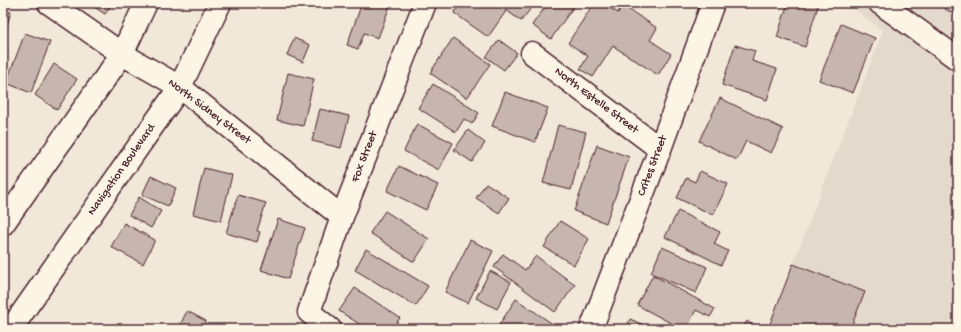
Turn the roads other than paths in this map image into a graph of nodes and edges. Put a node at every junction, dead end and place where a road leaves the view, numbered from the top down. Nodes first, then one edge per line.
1 (49, 3) edge
2 (146, 3) edge
3 (220, 3) edge
4 (425, 3) edge
5 (713, 3) edge
6 (880, 3) edge
7 (532, 52) dead end
8 (122, 54) junction
9 (958, 59) edge
10 (180, 87) junction
11 (660, 149) junction
12 (342, 217) junction
13 (3, 224) edge
14 (13, 325) edge
15 (330, 329) edge
16 (591, 329) edge

1 - 8 street, North Sidney Street
2 - 8 street
3 - 10 street, Navigation Boulevard
4 - 12 street, Fox Street
5 - 11 street, Crites Street
6 - 9 street
7 - 11 street, North Estelle Street
8 - 10 street, North Sidney Street
8 - 13 street
10 - 12 street, North Sidney Street
10 - 14 street, Navigation Boulevard
11 - 16 street, Crites Street
12 - 15 street, Fox Street

